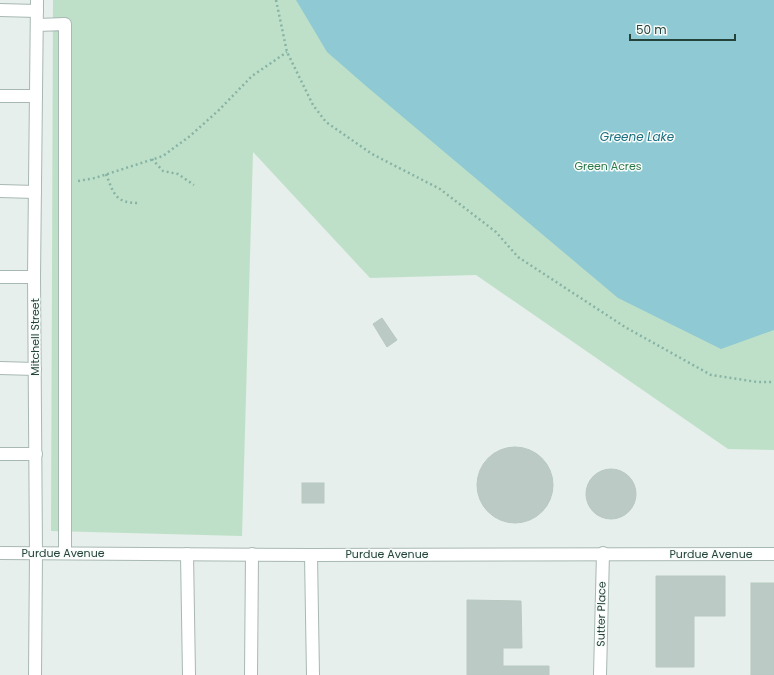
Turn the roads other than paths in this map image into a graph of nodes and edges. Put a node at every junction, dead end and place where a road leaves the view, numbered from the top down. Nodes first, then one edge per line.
1 (37, 5) edge
2 (0, 10) edge
3 (37, 25) junction
4 (0, 96) edge
5 (36, 96) junction
6 (0, 191) edge
7 (35, 192) junction
8 (0, 276) edge
9 (34, 277) junction
10 (0, 368) edge
11 (35, 369) junction
12 (0, 454) edge
13 (36, 454) junction
14 (0, 553) edge
15 (36, 553) junction
16 (65, 554) junction
17 (187, 554) junction
18 (252, 554) junction
19 (603, 554) junction
20 (774, 554) edge
21 (311, 555) junction
22 (34, 675) edge
23 (189, 675) edge
24 (251, 675) edge
25 (313, 675) edge
26 (600, 675) edge

1 - 2 street
1 - 3 street, Mitchell Street
3 - 5 street, Mitchell Street
3 - 16 street
4 - 5 street
5 - 7 street, Mitchell Street
6 - 7 street
7 - 9 street, Mitchell Street
8 - 9 street
9 - 11 street, Mitchell Street
10 - 11 street
11 - 13 street, Mitchell Street
12 - 13 street
13 - 15 street, Mitchell Street
14 - 15 street, Purdue Avenue
15 - 16 street, Purdue Avenue
15 - 22 street, Mitchell Street
16 - 17 street, Purdue Avenue
17 - 18 street, Purdue Avenue
17 - 23 street
18 - 21 street, Purdue Avenue
18 - 24 street
19 - 20 street, Purdue Avenue
19 - 21 street, Purdue Avenue
19 - 26 street, Sutter Place
21 - 25 street

